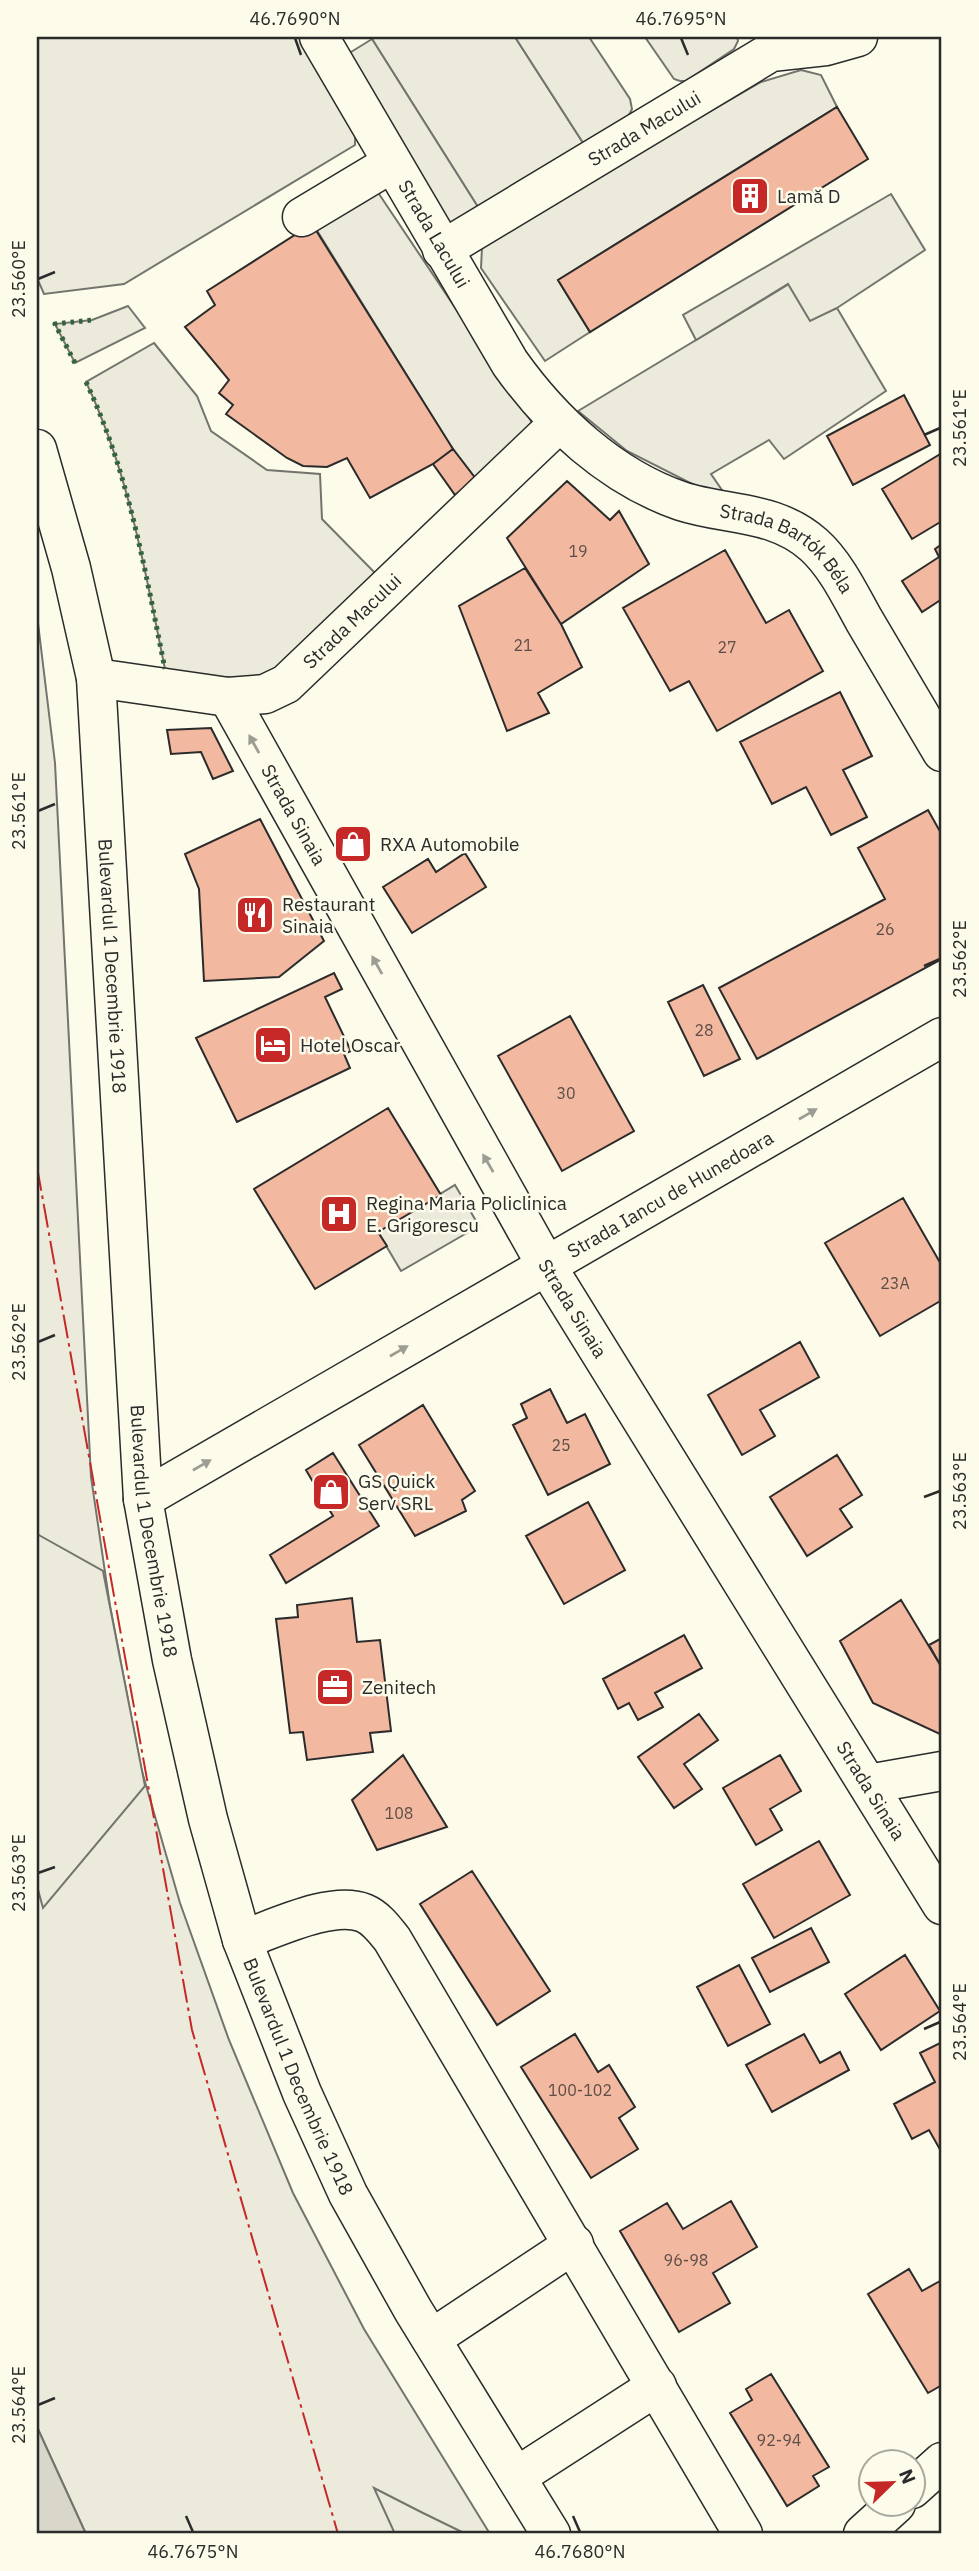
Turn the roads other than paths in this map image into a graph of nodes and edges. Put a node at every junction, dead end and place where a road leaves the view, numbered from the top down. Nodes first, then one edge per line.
1 (319, 37) edge
2 (858, 37) edge
3 (392, 163) junction
4 (302, 217) dead end
5 (442, 250) junction
6 (559, 423) junction
7 (37, 449) edge
8 (96, 678) junction
9 (228, 697) junction
10 (942, 752) edge
11 (942, 1037) edge
12 (546, 1265) junction
13 (143, 1499) junction
14 (942, 1771) edge
15 (868, 1784) junction
16 (942, 1905) edge
17 (243, 1940) junction
18 (573, 2244) junction
19 (431, 2339) junction
20 (657, 2386) junction
21 (942, 2462) edge
22 (926, 2476) edge
23 (516, 2477) junction
24 (881, 2518) edge
25 (551, 2534) edge
26 (743, 2534) edge
27 (863, 2534) edge

1 - 3 street, Strada Lacului
2 - 5 street, Strada Macului
3 - 4 street
3 - 5 street, Strada Lacului
5 - 6 street, Strada Lacului
6 - 9 street, Strada Macului
6 - 10 street, Strada Bartók Béla
7 - 8 street, Bulevardul 1 Decembrie 1918
8 - 9 street, Strada Macului
8 - 13 street, Bulevardul 1 Decembrie 1918
12 -> 9 street, Strada Sinaia
12 -> 11 street, Strada Iancu de Hunedoara
13 -> 12 street, Strada Iancu de Hunedoara
12 - 15 street, Strada Sinaia
13 - 17 street, Bulevardul 1 Decembrie 1918
14 - 15 street
15 - 16 street, Strada Sinaia
17 - 18 street
17 - 19 street, Bulevardul 1 Decembrie 1918
18 - 19 street
18 - 20 street
19 - 23 street, Bulevardul 1 Decembrie 1918
20 - 23 street
20 - 26 street
21 - 22 street
23 - 25 street, Bulevardul 1 Decembrie 1918
24 - 27 street

